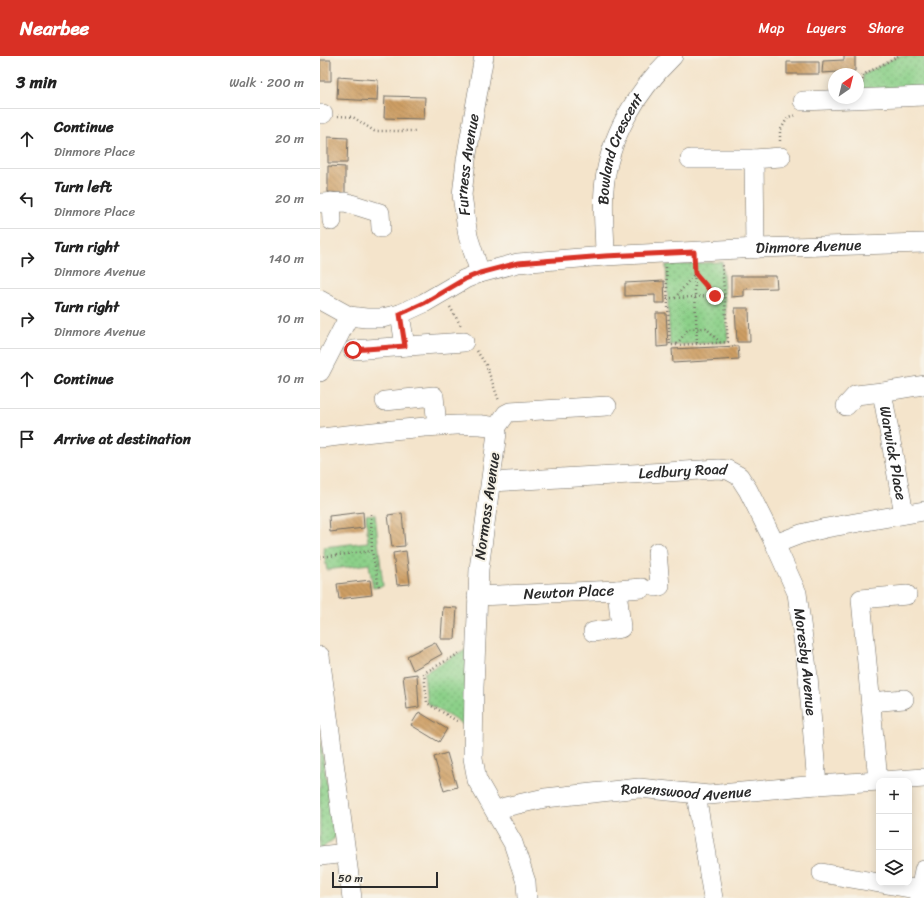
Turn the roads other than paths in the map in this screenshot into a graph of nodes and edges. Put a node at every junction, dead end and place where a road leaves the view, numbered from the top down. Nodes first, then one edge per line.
1 (484, 56) edge
2 (673, 56) edge
3 (924, 96) edge
4 (803, 100) road end
5 (781, 157) road end
6 (690, 159) dead end
7 (754, 159) junction
8 (326, 202) edge
9 (332, 222) dead end
10 (381, 228) dead end
11 (924, 243) edge
12 (754, 249) junction
13 (605, 256) junction
14 (480, 273) junction
15 (320, 300) edge
16 (400, 314) junction
17 (350, 316) junction
18 (464, 342) dead end
19 (405, 346) junction
20 (353, 350) dead end
21 (320, 372) edge
22 (924, 385) edge
23 (882, 392) junction
24 (849, 396) dead end
25 (385, 401) dead end
26 (599, 401) dead end
27 (437, 426) junction
28 (496, 428) junction
29 (320, 438) edge
30 (491, 482) junction
31 (924, 511) edge
32 (904, 514) junction
33 (776, 544) junction
34 (657, 552) dead end
35 (617, 590) junction
36 (907, 595) dead end
37 (477, 596) junction
38 (593, 632) dead end
39 (321, 668) edge
40 (904, 699) dead end
41 (871, 702) junction
42 (880, 778) edge
43 (924, 778) edge
44 (912, 779) edge
45 (876, 781) edge
46 (817, 785) junction
47 (696, 794) junction
48 (497, 813) junction
49 (346, 853) junction
50 (320, 856) edge
51 (924, 870) edge
52 (822, 873) dead end
53 (876, 882) edge
54 (891, 886) edge
55 (920, 894) edge
56 (352, 898) edge
57 (527, 898) edge
58 (713, 898) edge

1 - 14 street, Furness Avenue
2 - 13 street, Bowland Crescent
3 - 4 street
5 - 7 street
6 - 7 street
7 - 12 street
8 - 9 street
8 - 10 street
11 - 12 street, Dinmore Avenue
12 - 13 street, Dinmore Avenue
13 - 14 street, Dinmore Avenue
14 - 16 street, Dinmore Avenue
15 - 17 street, Dinmore Avenue
16 - 17 street, Dinmore Avenue
16 - 19 street
17 - 21 street
18 - 19 street
19 - 20 street
22 - 23 street, Warwick Place
23 - 24 street, Warwick Place
23 - 32 street, Warwick Place
25 - 27 street
26 - 28 street
27 - 28 street
27 - 29 street
28 - 30 street, Normoss Avenue
30 - 33 street, Ledbury Road
30 - 37 street, Normoss Avenue
31 - 32 street
32 - 33 street
33 - 46 street, Moresby Avenue
34 - 35 street
35 - 37 street, Newton Place
35 - 38 street, Newton Place
36 - 41 street
37 - 48 street, Normoss Avenue
39 - 49 street
40 - 41 street
41 - 42 street
43 - 44 street, Ravenswood Avenue
45 - 46 street, Ravenswood Avenue
46 - 47 street, Ravenswood Avenue
47 - 48 street, Ravenswood Avenue
47 - 58 street
48 - 57 street, Normoss Avenue
49 - 50 street
49 - 56 street
51 - 55 street
52 - 53 street
54 - 55 street

